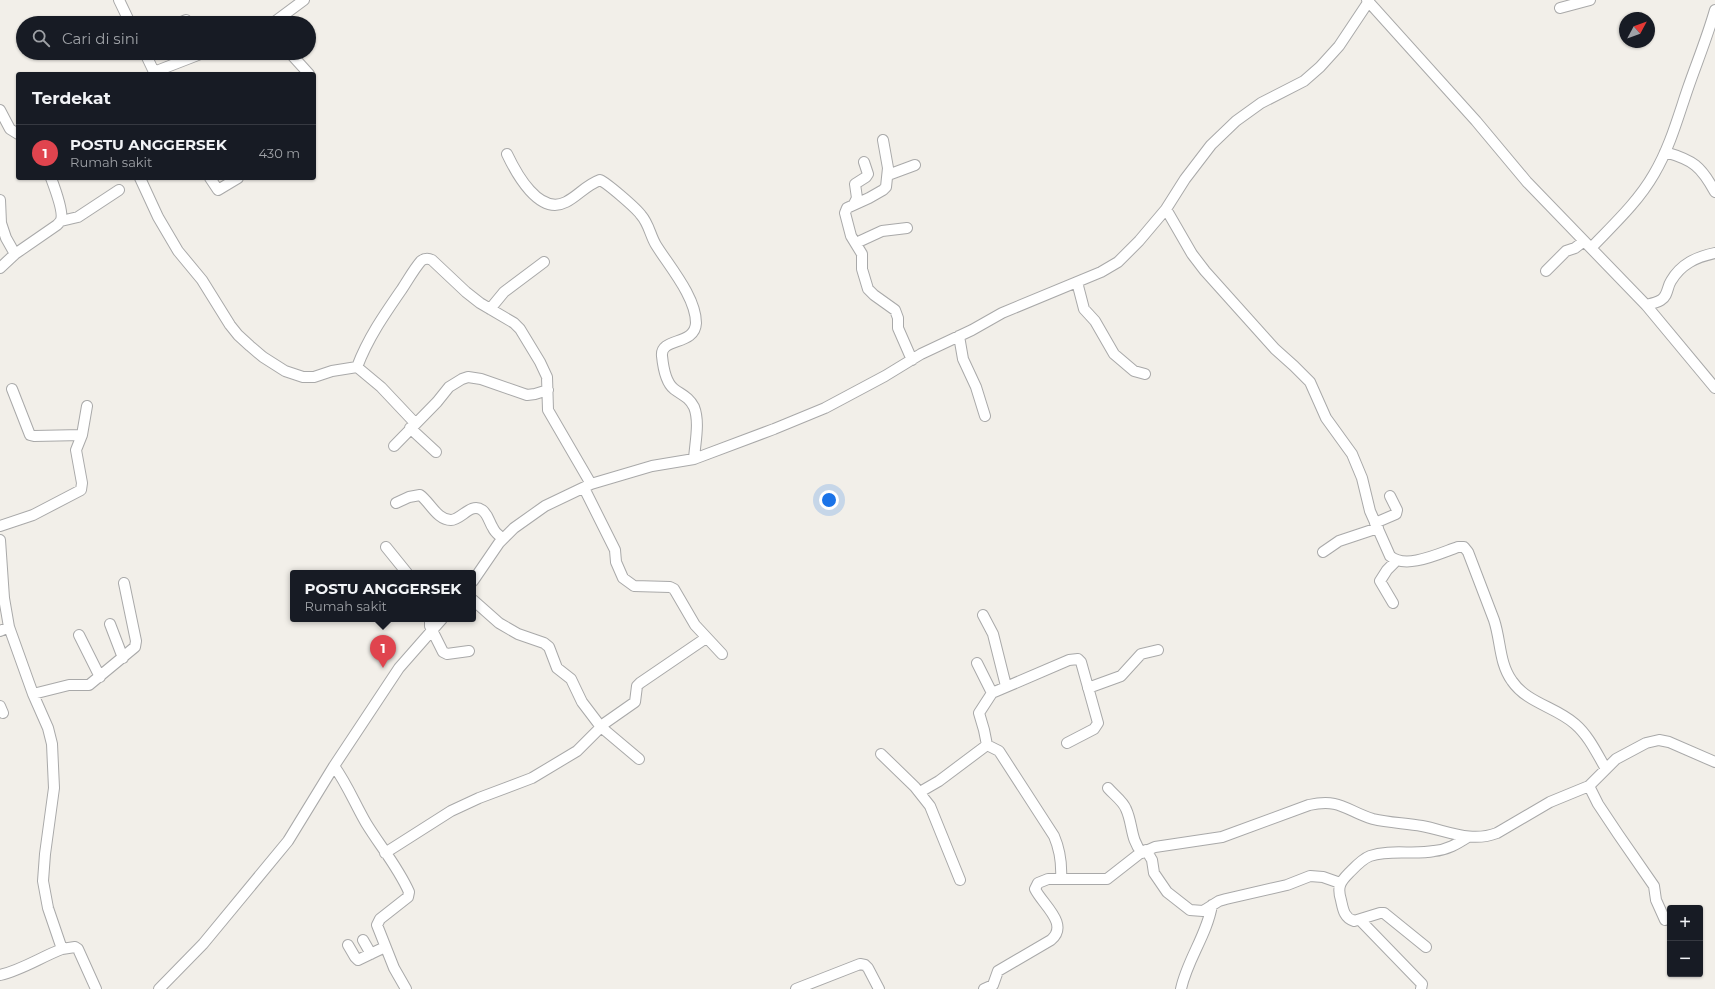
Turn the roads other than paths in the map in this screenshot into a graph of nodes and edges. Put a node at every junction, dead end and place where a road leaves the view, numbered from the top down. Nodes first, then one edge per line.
1 (119, 0) edge
2 (304, 0) edge
3 (1590, 0) edge
4 (1368, 1) edge
5 (1560, 8) dead end
6 (1715, 10) edge
7 (127, 16) edge
8 (282, 16) edge
9 (148, 60) edge
10 (186, 60) edge
11 (296, 60) edge
12 (154, 72) edge
13 (157, 72) edge
14 (306, 72) edge
15 (0, 110) edge
16 (16, 133) edge
17 (883, 140) dead end
18 (1665, 152) junction
19 (507, 154) dead end
20 (864, 162) dead end
21 (915, 165) dead end
22 (888, 175) junction
23 (52, 180) edge
24 (141, 180) edge
25 (211, 180) edge
26 (235, 180) edge
27 (1712, 180) edge
28 (119, 190) dead end
29 (1715, 192) edge
30 (0, 200) edge
31 (854, 204) junction
32 (1166, 209) junction
33 (61, 221) junction
34 (907, 228) dead end
35 (856, 243) junction
36 (1588, 244) junction
37 (15, 254) junction
38 (1715, 254) edge
39 (544, 262) dead end
40 (0, 268) edge
41 (1546, 271) dead end
42 (1077, 282) junction
43 (1646, 305) junction
44 (490, 308) junction
45 (959, 336) junction
46 (912, 360) junction
47 (357, 367) junction
48 (1145, 374) dead end
49 (1715, 388) edge
50 (12, 389) dead end
51 (548, 390) junction
52 (87, 406) dead end
53 (985, 416) dead end
54 (412, 426) junction
55 (82, 435) junction
56 (394, 446) dead end
57 (436, 452) dead end
58 (694, 459) junction
59 (588, 486) junction
60 (1390, 496) dead end
61 (396, 503) dead end
62 (1377, 525) junction
63 (0, 526) edge
64 (503, 539) junction
65 (0, 540) edge
66 (386, 547) dead end
67 (1323, 552) dead end
68 (1396, 561) junction
69 (405, 570) edge
70 (476, 577) edge
71 (124, 583) dead end
72 (476, 603) edge
73 (1393, 604) dead end
74 (983, 615) dead end
75 (430, 622) edge
76 (440, 622) edge
77 (110, 624) dead end
78 (5, 629) edge
79 (432, 631) junction
80 (79, 635) dead end
81 (706, 638) junction
82 (1158, 650) dead end
83 (469, 651) dead end
84 (722, 654) dead end
85 (123, 658) junction
86 (977, 663) dead end
87 (100, 677) junction
88 (1006, 686) junction
89 (1088, 688) junction
90 (992, 693) junction
91 (33, 694) junction
92 (601, 727) junction
93 (1067, 743) dead end
94 (987, 745) junction
95 (881, 754) dead end
96 (639, 759) dead end
97 (1715, 762) edge
98 (334, 766) junction
99 (1606, 769) junction
100 (1589, 786) junction
101 (1108, 788) dead end
102 (920, 792) junction
103 (1468, 837) junction
104 (1144, 852) junction
105 (386, 853) junction
106 (1061, 879) junction
107 (960, 880) dead end
108 (1340, 883) junction
109 (1212, 905) junction
110 (1360, 920) junction
111 (1665, 920) dead end
112 (363, 940) dead end
113 (348, 945) dead end
114 (385, 946) junction
115 (1426, 947) dead end
116 (62, 949) junction
117 (371, 954) junction
118 (0, 975) edge
119 (991, 988) edge
120 (96, 989) edge
121 (159, 989) edge
122 (406, 989) edge
123 (796, 989) edge
124 (878, 989) edge
125 (1181, 989) edge
126 (1421, 989) edge

1 - 7 street
2 - 8 street
3 - 5 street
4 - 32 street
4 - 36 street
6 - 18 street
9 - 12 street
10 - 13 street
11 - 14 street
15 - 16 street
17 - 22 street
18 - 27 street
18 - 36 street
19 - 58 street
20 - 31 street
21 - 22 street
22 - 31 street
23 - 33 street
24 - 47 street
25 - 26 street
27 - 29 street
28 - 33 street
30 - 37 street
31 - 35 street
32 - 42 street
32 - 62 street
33 - 37 street
34 - 35 street
35 - 46 street
36 - 41 street
36 - 43 street
37 - 40 street
38 - 43 street
39 - 44 street
42 - 45 street
42 - 48 street
43 - 49 street
44 - 47 street
44 - 51 street
45 - 46 street
45 - 53 street
46 - 58 street
47 - 54 street
50 - 55 street
51 - 54 street
51 - 59 street
52 - 55 street
54 - 56 street
54 - 57 street
55 - 63 street
58 - 59 street
59 - 64 street
59 - 81 street
60 - 62 street
61 - 64 street
62 - 67 street
62 - 68 street
64 - 70 street
65 - 78 street
66 - 69 street
68 - 73 street
68 - 99 street
71 - 85 street
72 - 92 street
74 - 88 street
75 - 79 street
76 - 79 street
77 - 85 street
78 - 91 street
79 - 83 street
79 - 98 street
80 - 87 street
81 - 84 street
81 - 92 street
82 - 89 street
85 - 87 street
86 - 90 street
87 - 91 street
88 - 89 street
88 - 90 street
89 - 93 street
90 - 94 street
91 - 116 street
92 - 96 street
92 - 105 street
94 - 102 street
94 - 106 street
95 - 102 street
97 - 99 street
98 - 105 street
98 - 121 street
99 - 100 street
100 - 103 street
100 - 111 street
101 - 104 street
102 - 107 street
103 - 104 street
103 - 108 street
104 - 106 street
104 - 109 street
105 - 114 street
106 - 119 street
108 - 109 street
108 - 110 street
109 - 125 street
110 - 115 street
110 - 126 street
112 - 117 street
113 - 117 street
114 - 117 street
114 - 122 street
116 - 118 street
116 - 120 street
123 - 124 street

